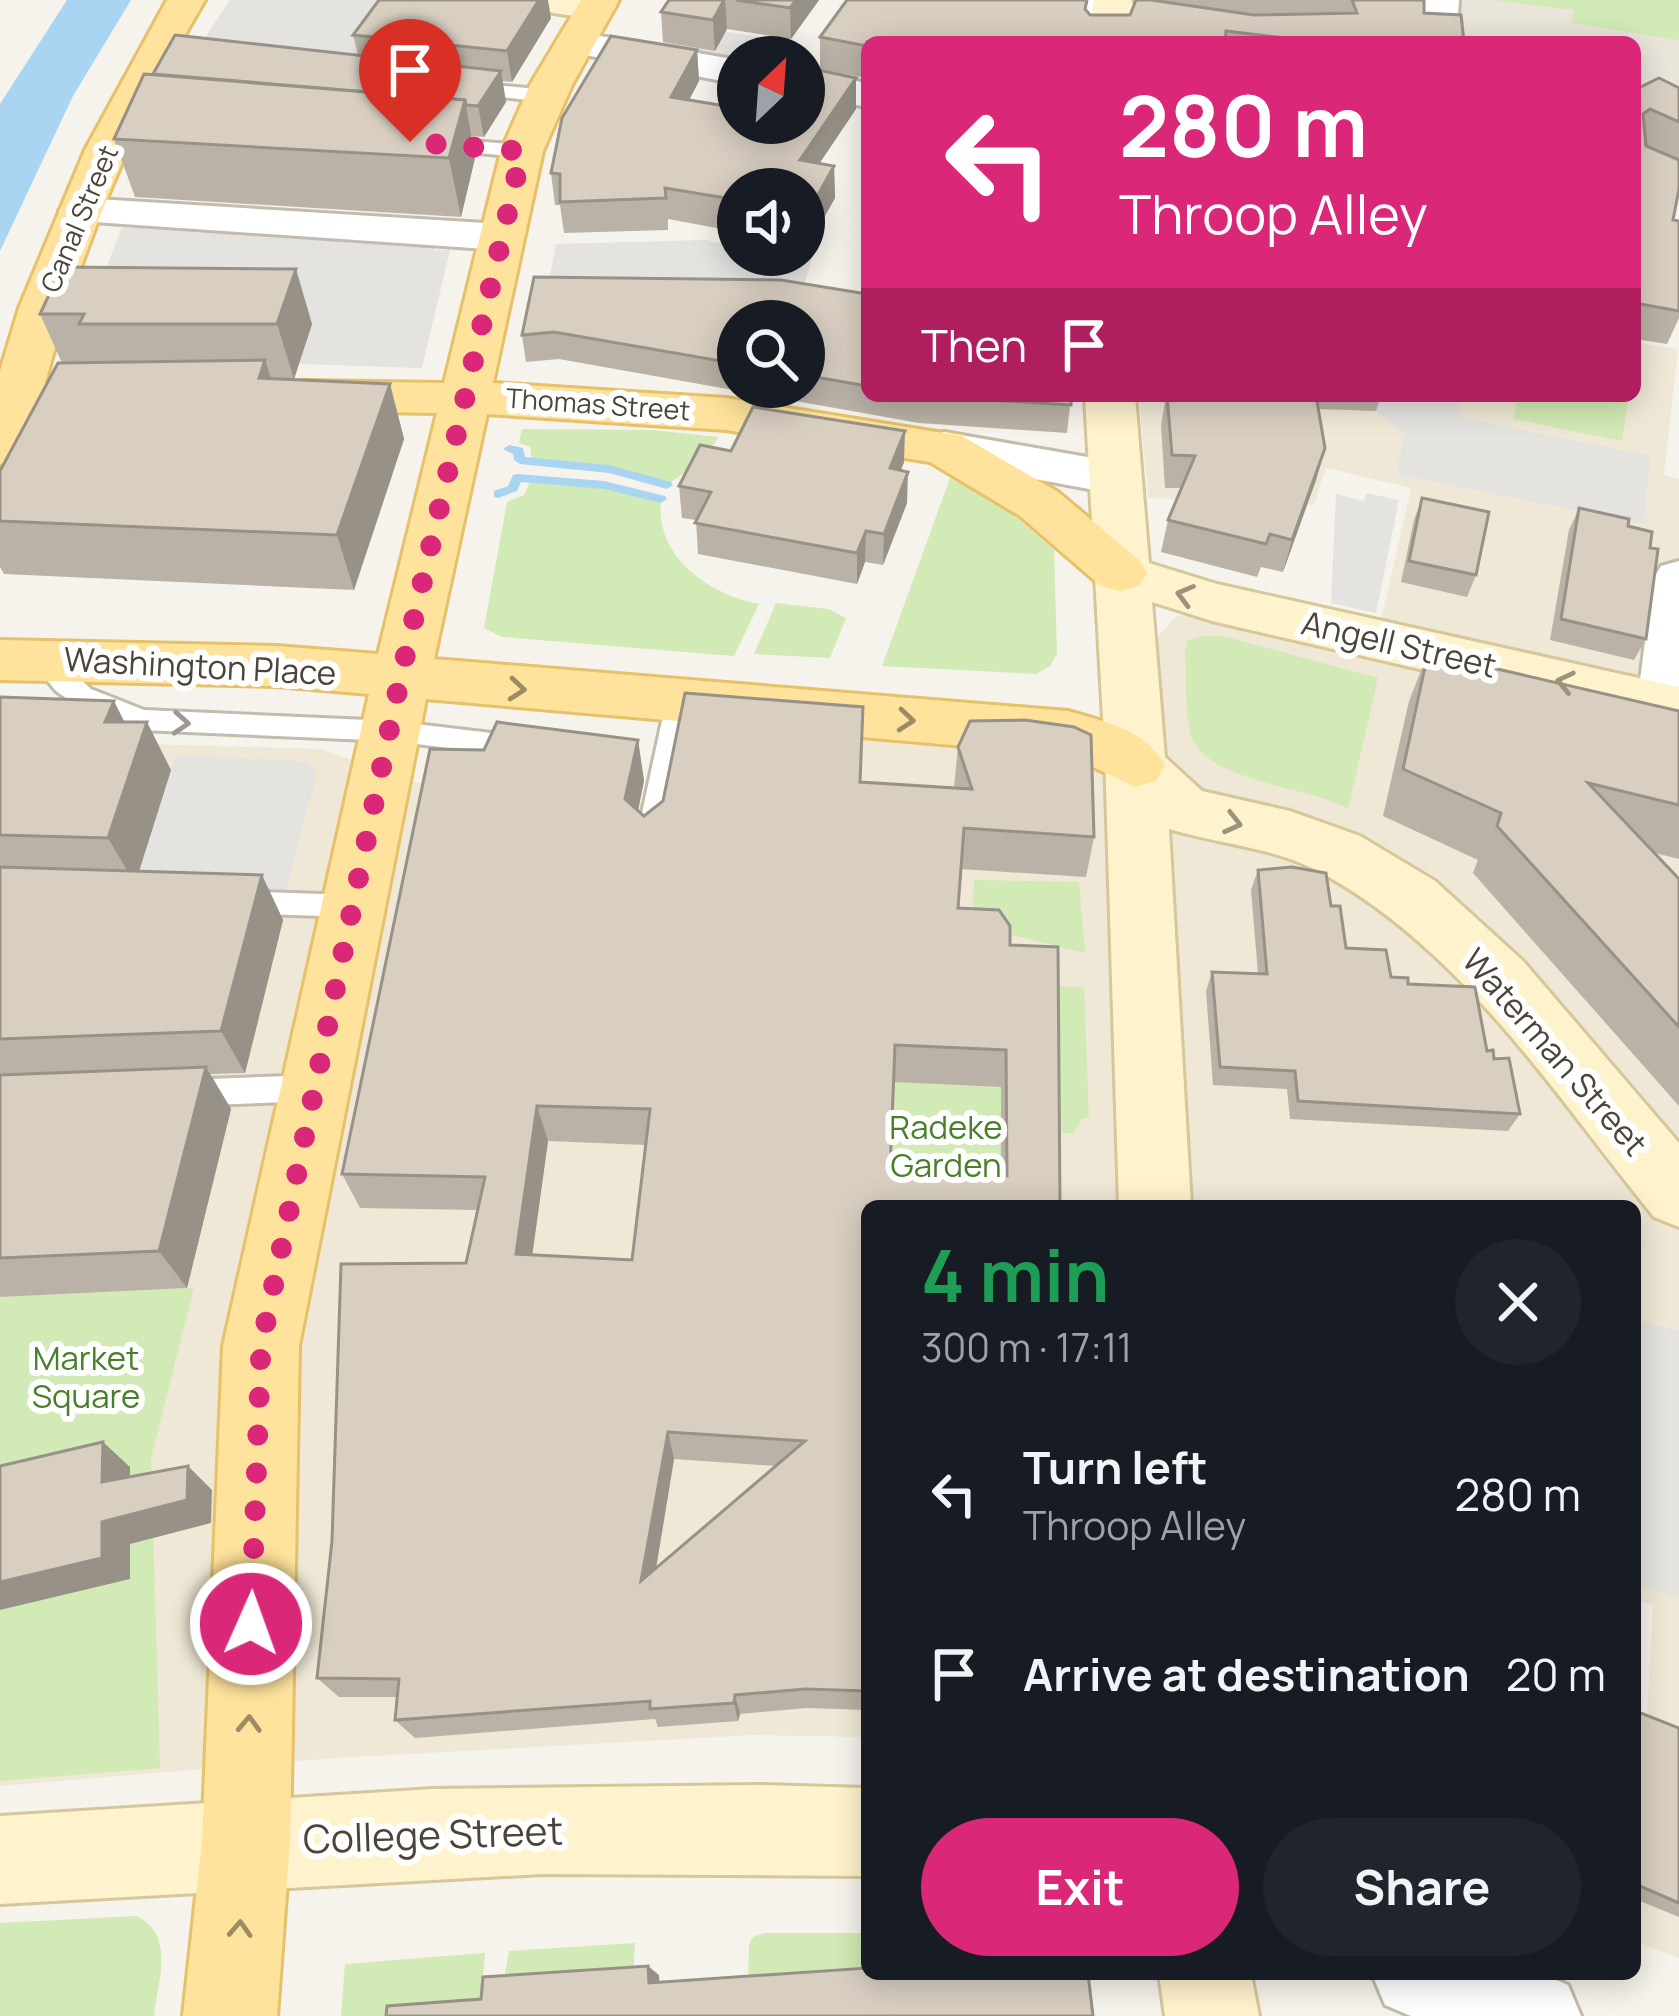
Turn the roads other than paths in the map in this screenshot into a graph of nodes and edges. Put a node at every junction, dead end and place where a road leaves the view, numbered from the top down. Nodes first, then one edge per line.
1 (186, 0) edge
2 (545, 0) edge
3 (1034, 0) edge
4 (1440, 0) edge
5 (591, 16) edge
6 (1110, 18) edge
7 (1273, 36) edge
8 (1437, 36) edge
9 (717, 64) edge
10 (443, 86) edge
11 (825, 87) edge
12 (861, 94) edge
13 (547, 96) junction
14 (422, 143) edge
15 (522, 151) junction
16 (80, 212) junction
17 (501, 237) junction
18 (179, 395) edge
19 (265, 396) edge
20 (466, 398) junction
21 (8, 399) edge
22 (1110, 402) edge
23 (0, 448) edge
24 (944, 448) junction
25 (1116, 478) junction
26 (1120, 573) junction
27 (1679, 579) edge
28 (21, 659) edge
29 (679, 702) junction
30 (396, 705) junction
31 (1672, 706) edge
32 (552, 750) edge
33 (1135, 765) junction
34 (650, 841) edge
35 (205, 901) edge
36 (353, 906) junction
37 (315, 1088) junction
38 (156, 1094) edge
39 (1679, 1195) edge
40 (1155, 1200) edge
41 (861, 1832) edge
42 (246, 1841) junction
43 (0, 1860) edge
44 (1206, 1980) edge
45 (1433, 1980) edge
46 (230, 2016) edge
47 (1212, 2016) edge
48 (1538, 2016) edge

1 - 16 main road, Canal Street
2 - 5 street
3 - 6 street
4 - 8 street
5 - 9 street
5 - 13 main road
6 - 7 street
10 - 13 lane
11 - 12 street
13 - 15 main road
14 - 15 lane
15 - 17 main road
16 - 17 street
16 - 21 main road, Canal Street
17 - 20 main road
18 - 21 main road
19 - 20 main road, Thomas Street
20 - 24 main road, Thomas Street
20 - 30 main road
21 - 23 main road, Canal Street
22 - 25 street
24 - 25 street, Thomas Street
24 - 26 main road, Thomas Street
25 - 26 street
31 -> 26 street, Angell Street
26 - 33 street
27 - 31 street
28 -> 30 main road, Washington Place
30 -> 29 main road, Waterman Street
29 -> 33 main road, Waterman Street
29 - 34 lane
30 - 32 lane
30 - 36 main road
33 -> 39 street, Waterman Street
33 - 40 street
35 - 36 lane
36 - 37 main road
37 - 38 lane
42 -> 37 main road
41 - 42 street, College Street
42 - 43 street, College Street
46 -> 42 main road
44 - 47 street
45 - 48 street

